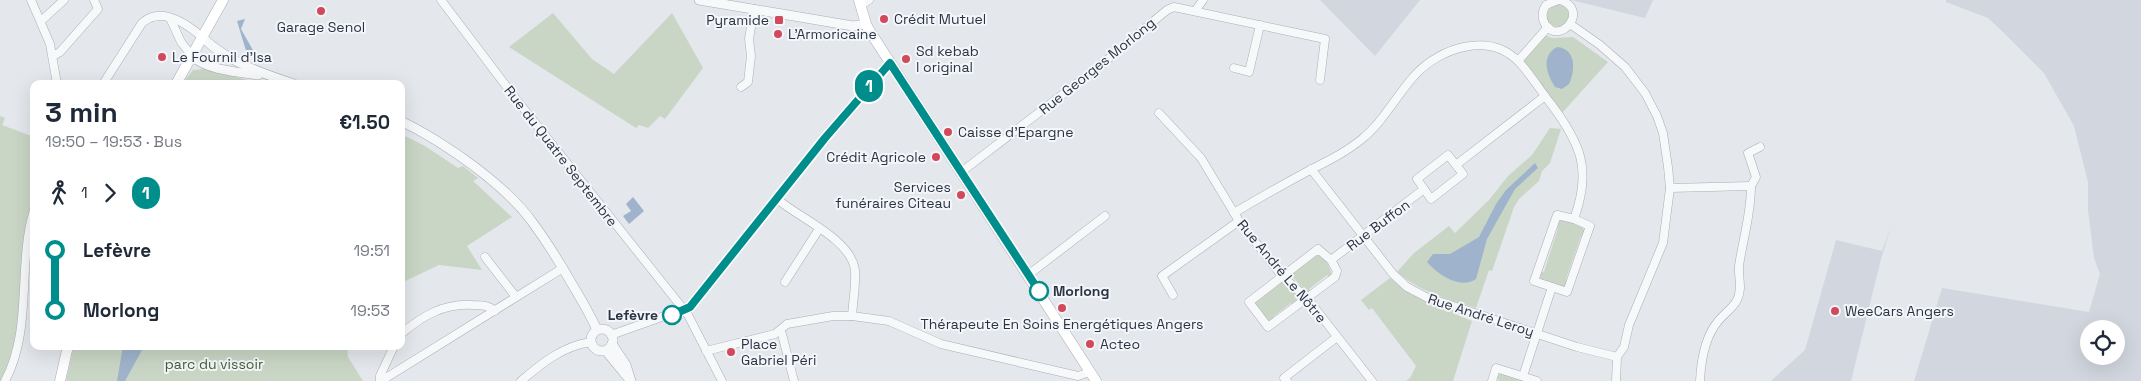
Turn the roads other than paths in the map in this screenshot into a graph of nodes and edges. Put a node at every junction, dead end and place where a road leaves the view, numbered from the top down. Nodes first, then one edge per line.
1 (31, 0) edge
2 (64, 0) edge
3 (95, 0) edge
4 (215, 0) edge
5 (222, 0) edge
6 (440, 0) edge
7 (698, 0) edge
8 (1203, 0) edge
9 (1559, 0) edge
10 (863, 2) edge
11 (1180, 4) edge
12 (754, 9) junction
13 (1196, 11) junction
14 (170, 18) junction
15 (41, 21) junction
16 (210, 22) junction
17 (866, 24) junction
18 (1570, 24) junction
19 (1260, 25) junction
20 (1548, 27) junction
21 (202, 37) junction
22 (53, 56) junction
23 (192, 56) junction
24 (1518, 61) junction
25 (890, 63) junction
26 (1234, 68) dead end
27 (268, 76) junction
28 (56, 80) edge
29 (106, 80) edge
30 (178, 80) edge
31 (281, 80) edge
32 (1320, 80) dead end
33 (741, 87) dead end
34 (1545, 96) junction
35 (1159, 113) dead end
36 (405, 123) edge
37 (1760, 147) dead end
38 (1456, 165) junction
39 (1311, 170) junction
40 (960, 173) junction
41 (1751, 186) junction
42 (1670, 188) junction
43 (1424, 189) junction
44 (777, 199) junction
45 (1234, 213) junction
46 (1105, 216) dead end
47 (1574, 219) junction
48 (1239, 221) junction
49 (819, 229) junction
50 (30, 230) edge
51 (1363, 236) junction
52 (485, 257) dead end
53 (1331, 260) junction
54 (563, 268) junction
55 (1028, 275) junction
56 (1282, 276) junction
57 (785, 282) dead end
58 (1552, 287) junction
59 (1173, 295) dead end
60 (516, 297) junction
61 (1307, 298) junction
62 (495, 311) junction
63 (684, 311) junction
64 (852, 316) junction
65 (597, 330) junction
66 (405, 331) edge
67 (779, 331) junction
68 (1536, 334) junction
69 (1337, 338) junction
70 (591, 342) junction
71 (610, 343) junction
72 (67, 350) edge
73 (392, 350) edge
74 (706, 351) junction
75 (1616, 357) junction
76 (1523, 376) junction
77 (1093, 377) edge
78 (1283, 380) edge
79 (5, 381) edge
80 (60, 381) edge
81 (380, 381) edge
82 (521, 381) edge
83 (631, 381) edge
84 (722, 381) edge
85 (794, 381) edge
86 (1372, 381) edge
87 (1492, 381) edge
88 (1537, 381) edge
89 (1616, 381) edge
90 (1700, 381) edge

1 - 15 street
2 - 15 street
3 - 22 street
4 - 16 main road
5 - 16 main road
6 - 63 street, Rue du Quatre Septembre
7 - 12 street
8 - 13 street
9 - 18 street
9 - 20 street
10 - 17 main road
11 - 13 street, Rue Georges Morlong
11 - 40 street, Rue Georges Morlong
12 - 17 street
12 - 33 street
13 - 19 street, Rue Georges Morlong
14 - 21 street
14 - 23 street
14 - 29 street
15 - 22 street
16 - 21 main road
17 - 25 main road
18 - 20 street
18 - 42 street
19 - 26 street
19 - 32 street, Rue Georges Morlong
20 - 24 street
21 - 23 main road
21 - 27 street
22 - 28 street
23 - 27 street
23 - 30 main road
24 - 34 street
24 - 39 street
25 - 40 main road
25 - 44 street
27 - 31 street
34 - 38 street
34 - 47 street
35 - 45 street, Rue André Le Nôtre
36 - 54 street
37 - 41 street
38 - 43 street
38 - 43 street
39 - 45 street
39 - 51 street, Rue André Leroy
40 - 55 main road
41 - 42 street
41 - 90 street
42 - 75 street
43 - 51 street, Rue Buffon
44 - 49 street
44 - 63 street
45 - 48 street, Rue André Le Nôtre
46 - 55 street
47 - 58 street
47 - 58 street
48 - 56 street, Rue André Le Nôtre
48 - 59 street
49 - 57 street
49 - 64 street
50 - 79 street
51 - 53 street, Rue Buffon
51 - 68 street, Rue André Leroy
52 - 60 street
53 - 56 street
53 - 61 street
54 - 60 street
54 - 65 street
55 - 77 main road
56 - 61 street, Rue André Le Nôtre
56 - 61 street
58 - 68 street
60 - 62 street
61 - 69 street, Rue André Le Nôtre
62 - 66 street
62 - 81 street
63 - 71 street
63 - 74 street, Rue du Quatre Septembre
64 - 67 street
64 - 77 street
65 - 70 street
65 - 71 street
67 - 74 street
67 - 85 street
68 - 75 street, Rue André Leroy
68 - 76 street
69 - 78 street
69 - 86 street, Rue André Le Nôtre
70 - 71 street
70 - 82 street
71 - 83 street
72 - 80 main road
73 - 81 street
74 - 84 street, Rue du Quatre Septembre
75 - 89 street
76 - 87 street
76 - 88 street

